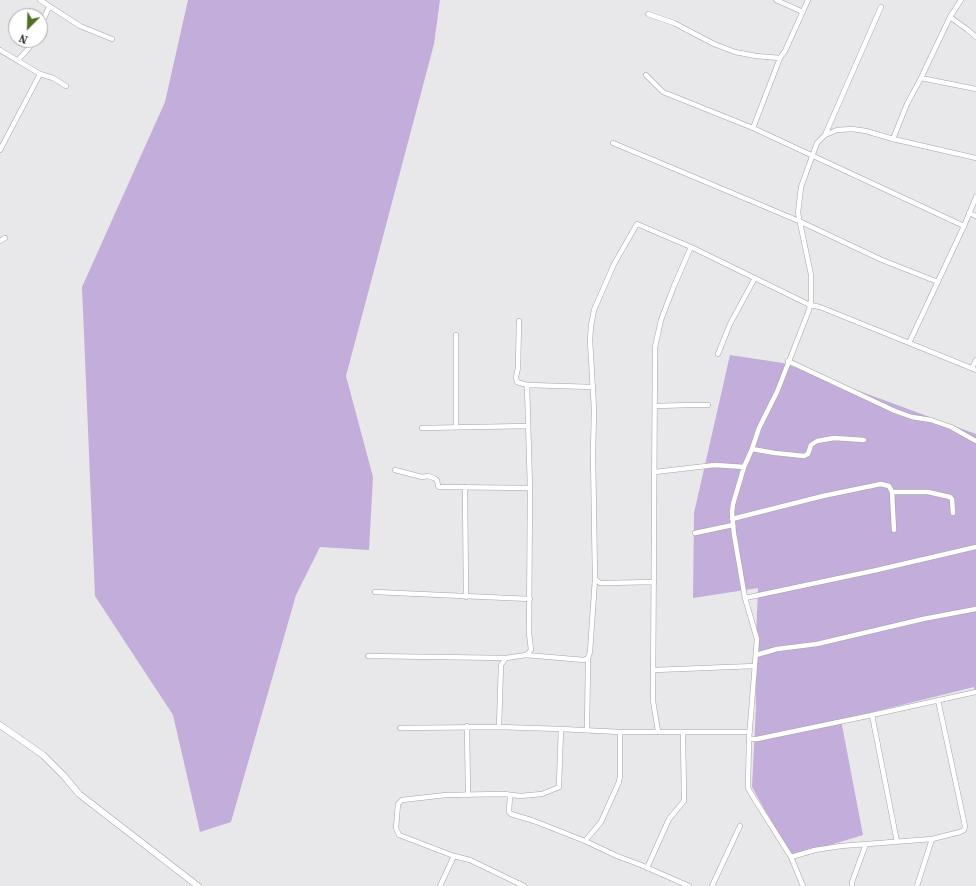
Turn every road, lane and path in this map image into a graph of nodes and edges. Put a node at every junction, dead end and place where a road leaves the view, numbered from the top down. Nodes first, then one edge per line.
1 (40, 0) edge
2 (776, 0) edge
3 (808, 0) edge
4 (961, 0) edge
5 (49, 6) joint
6 (881, 7) dead end
7 (803, 12) junction
8 (648, 14) dead end
9 (950, 17) junction
10 (976, 37) edge
11 (112, 39) dead end
12 (29, 48) edge
13 (0, 50) edge
14 (780, 58) junction
15 (18, 60) junction
16 (40, 74) junction
17 (646, 75) dead end
18 (921, 78) junction
19 (66, 86) dead end
20 (976, 89) edge
21 (753, 128) junction
22 (825, 134) junction
23 (893, 139) junction
24 (613, 143) dead end
25 (0, 150) edge
26 (813, 156) junction
27 (976, 158) edge
28 (976, 196) edge
29 (969, 213) junction
30 (976, 216) edge
31 (799, 221) junction
32 (964, 226) junction
33 (5, 238) dead end
34 (0, 241) edge
35 (690, 247) junction
36 (755, 278) junction
37 (938, 282) junction
38 (810, 305) junction
39 (519, 321) dead end
40 (456, 335) dead end
41 (909, 343) junction
42 (718, 354) dead end
43 (976, 360) edge
44 (788, 361) junction
45 (974, 369) edge
46 (527, 385) junction
47 (593, 387) junction
48 (708, 405) dead end
49 (655, 406) junction
50 (528, 426) junction
51 (456, 427) junction
52 (422, 428) dead end
53 (864, 440) dead end
54 (976, 441) edge
55 (752, 449) junction
56 (744, 467) junction
57 (395, 470) dead end
58 (655, 472) junction
59 (465, 488) junction
60 (530, 488) junction
61 (892, 492) junction
62 (953, 514) dead end
63 (732, 519) junction
64 (733, 525) junction
65 (894, 530) dead end
66 (695, 533) dead end
67 (976, 547) edge
68 (595, 579) junction
69 (654, 582) junction
70 (375, 592) dead end
71 (466, 597) junction
72 (745, 598) junction
73 (530, 600) junction
74 (976, 609) edge
75 (526, 655) junction
76 (756, 655) junction
77 (368, 656) dead end
78 (506, 658) junction
79 (588, 658) junction
80 (755, 666) junction
81 (654, 670) junction
82 (976, 692) edge
83 (938, 700) junction
84 (872, 715) junction
85 (0, 725) edge
86 (467, 726) junction
87 (499, 727) junction
88 (400, 728) dead end
89 (561, 729) junction
90 (587, 730) junction
91 (658, 731) junction
92 (620, 732) junction
93 (749, 732) junction
94 (683, 733) junction
95 (749, 739) junction
96 (468, 794) junction
97 (510, 795) junction
98 (740, 826) dead end
99 (932, 839) junction
100 (585, 841) junction
101 (896, 842) junction
102 (866, 844) junction
103 (454, 856) junction
104 (791, 857) junction
105 (647, 868) junction
106 (198, 886) edge
107 (440, 886) edge
108 (524, 886) edge
109 (689, 886) edge
110 (712, 886) edge
111 (803, 886) edge
112 (852, 886) edge
113 (917, 886) edge

1 - 5 street
2 - 7 street
3 - 7 street
4 - 9 street
5 - 11 street
6 - 22 street
7 - 14 street
8 - 14 street
9 - 10 street
9 - 18 street
12 - 15 street
13 - 15 street
14 - 21 street
15 - 16 street
16 - 19 street
16 - 25 street
17 - 21 street
18 - 20 street
18 - 23 street
21 - 26 street
22 - 23 street
22 - 26 street
23 - 27 street
24 - 31 street
26 - 31 street
26 - 32 street
28 - 29 street
29 - 30 street
29 - 32 street
31 - 37 street
31 - 38 street
32 - 37 street
33 - 34 street
35 - 36 street
35 - 47 street
35 - 49 street
36 - 38 street
36 - 42 street
37 - 41 street
38 - 41 street
38 - 44 street
39 - 46 street
40 - 51 street
41 - 45 street
43 - 45 street
44 - 54 street
44 - 55 street
46 - 47 street
46 - 50 street
47 - 68 street
48 - 49 street
49 - 58 street
50 - 51 street
50 - 60 street
51 - 52 street
53 - 55 street
55 - 56 street
56 - 58 street
56 - 63 street
57 - 59 street
58 - 69 street
59 - 60 street
59 - 71 street
60 - 73 street
61 - 62 street
61 - 63 street
61 - 65 street
63 - 64 street
64 - 66 street
64 - 72 street
67 - 72 street
68 - 69 street
68 - 79 street
69 - 81 street
70 - 71 street
71 - 73 street
72 - 76 street
73 - 75 street
74 - 76 street
75 - 78 street
75 - 79 street
76 - 80 street
77 - 78 street
78 - 87 street
79 - 90 street
80 - 81 street
80 - 93 street
81 - 91 street
82 - 83 street
83 - 84 street
83 - 99 street
84 - 95 street
84 - 101 street
85 - 106 main road
86 - 87 street
86 - 88 street
86 - 96 street
87 - 89 street
89 - 90 street
89 - 97 street
90 - 92 street
91 - 92 street
91 - 94 street
92 - 100 street
93 - 94 street
93 - 95 street
94 - 105 street
95 - 104 street
96 - 97 street
96 - 103 street
97 - 100 street
98 - 110 street
99 - 101 street
99 - 113 street
100 - 105 street
101 - 102 street
102 - 104 street
102 - 112 street
103 - 107 street
103 - 108 street
104 - 111 street
105 - 109 street

